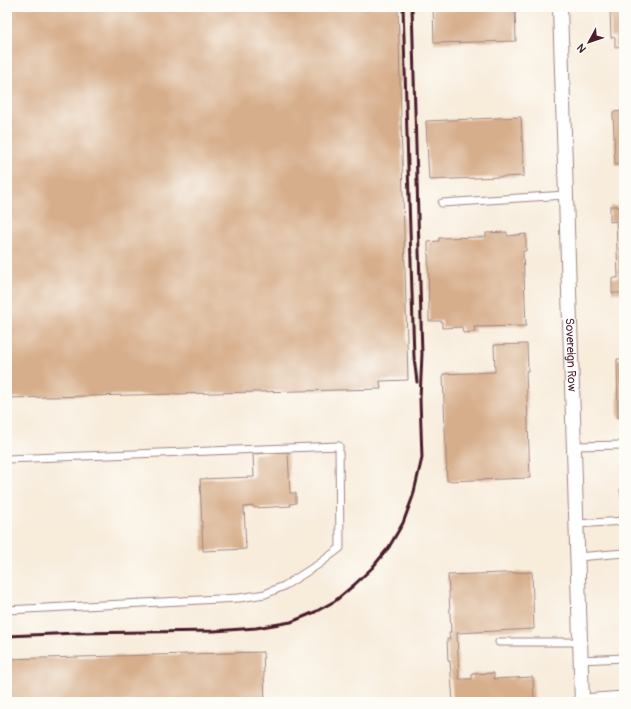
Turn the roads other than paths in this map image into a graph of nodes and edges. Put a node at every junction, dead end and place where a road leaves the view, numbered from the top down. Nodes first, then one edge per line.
1 (560, 7) edge
2 (566, 194) junction
3 (442, 203) dead end
4 (622, 444) edge
5 (574, 446) junction
6 (7, 459) edge
7 (624, 521) edge
8 (576, 524) junction
9 (624, 553) edge
10 (578, 557) junction
11 (7, 610) edge
12 (499, 642) dead end
13 (580, 642) junction
14 (624, 658) edge
15 (581, 660) junction
16 (624, 695) edge
17 (582, 700) edge

1 - 2 street, Sovereign Row
2 - 3 lane
2 - 5 street, Sovereign Row
4 - 5 lane
5 - 8 street, Sovereign Row
6 - 11 lane
7 - 8 lane
8 - 10 street, Sovereign Row
9 - 10 lane
10 - 13 street, Sovereign Row
12 - 13 lane
13 - 15 street, Sovereign Row
14 - 15 lane
15 - 17 street, Sovereign Row
16 - 17 lane

